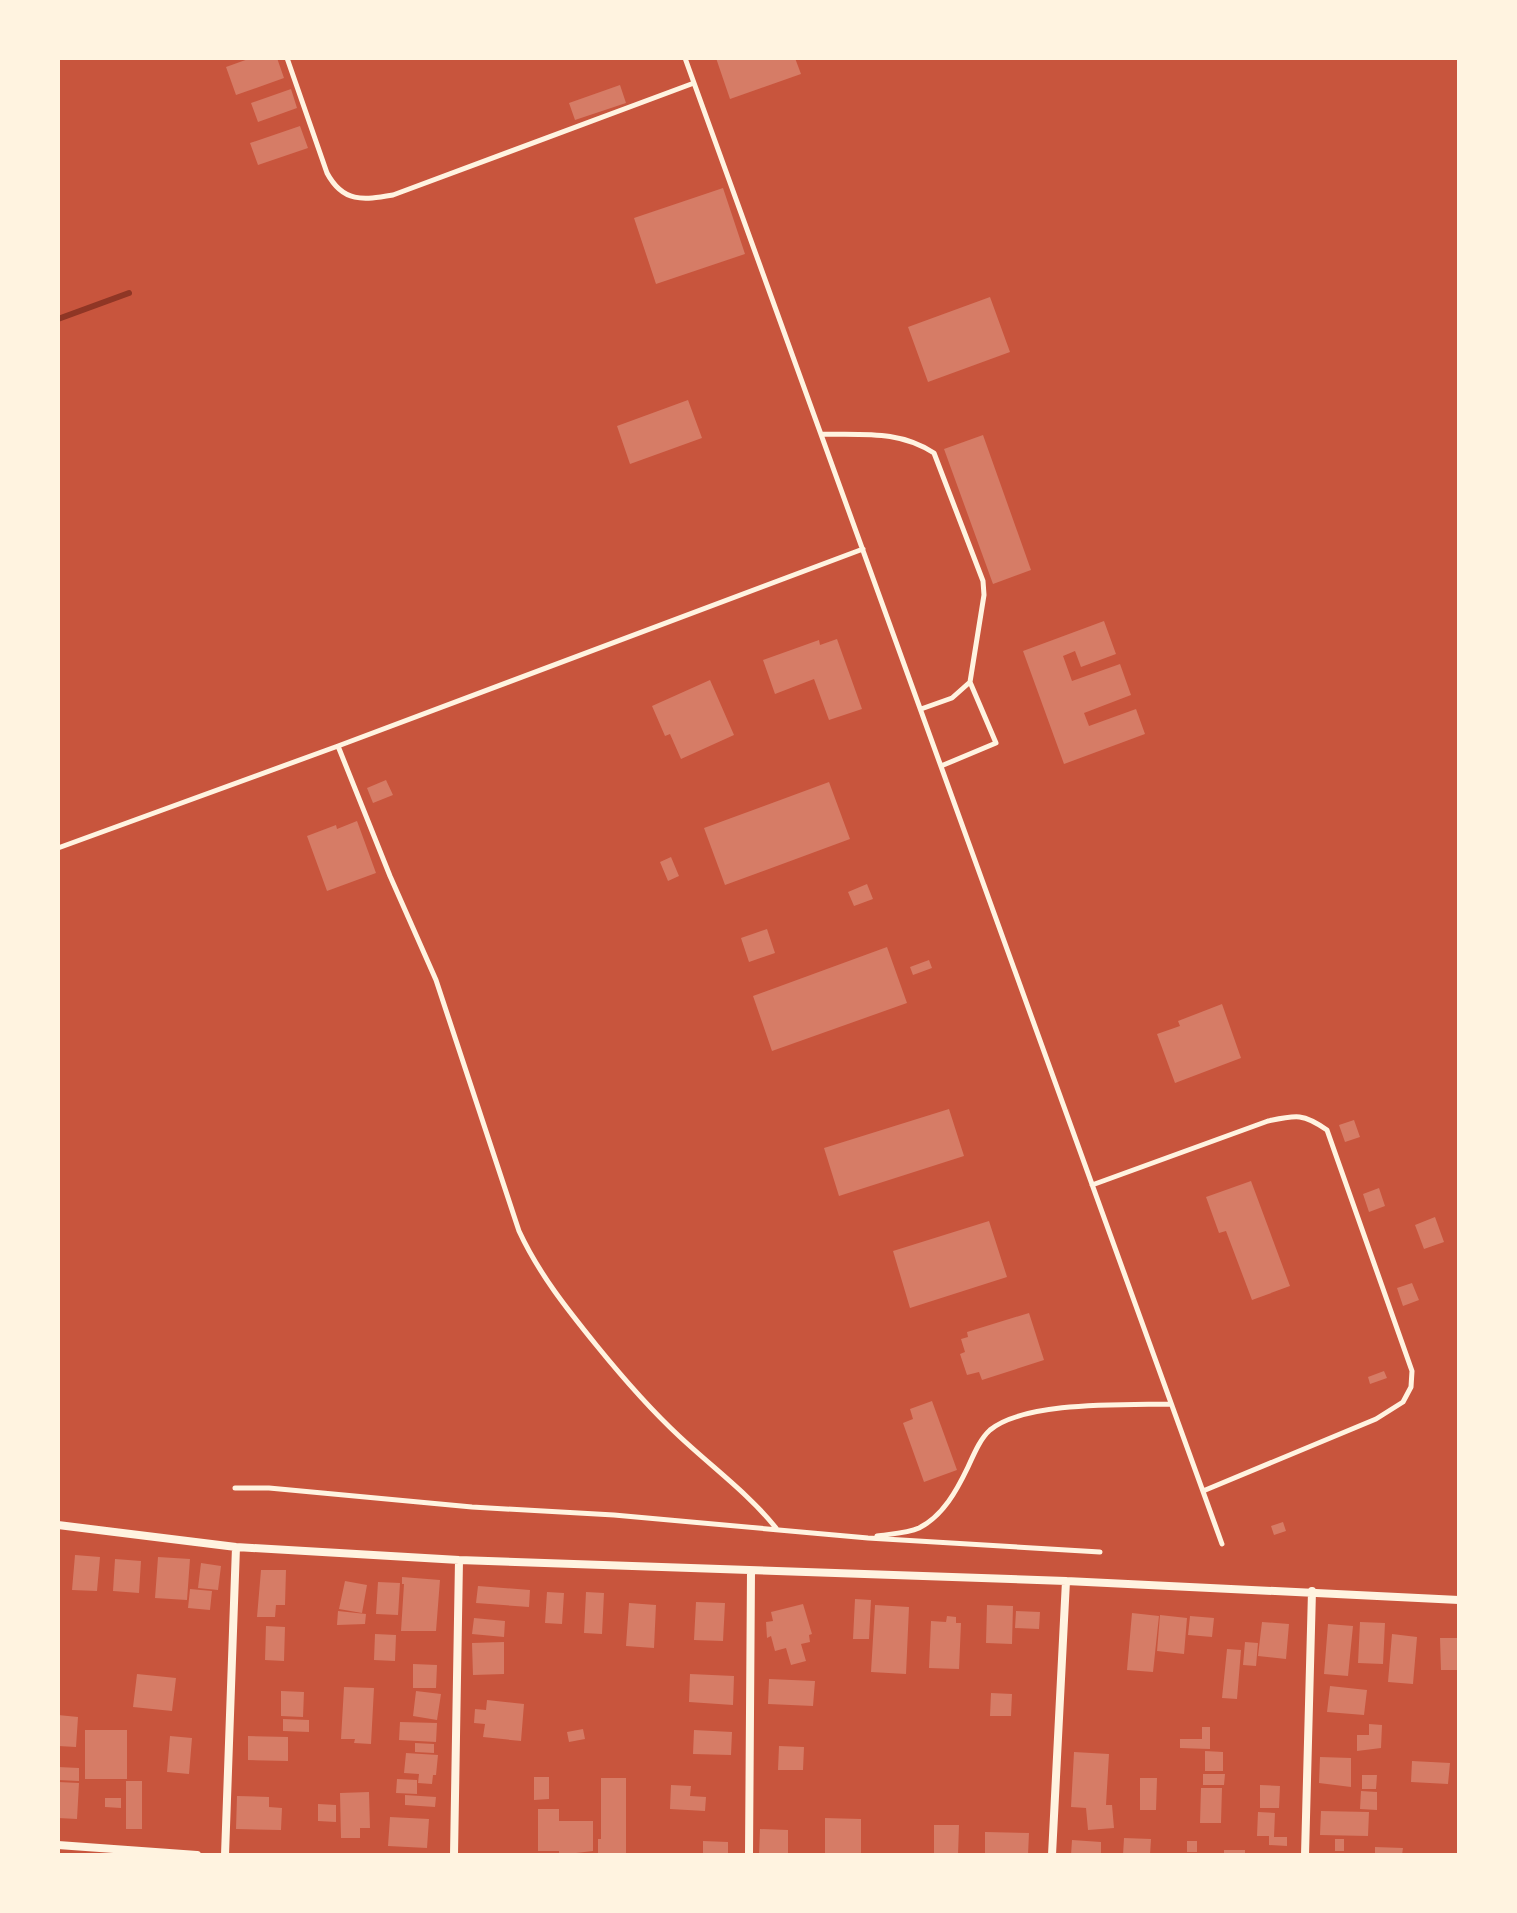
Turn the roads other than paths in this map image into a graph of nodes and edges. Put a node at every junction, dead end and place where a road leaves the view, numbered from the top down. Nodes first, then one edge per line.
1 (287, 58) edge
2 (685, 58) edge
3 (694, 83) junction
4 (822, 434) junction
5 (863, 549) junction
6 (970, 682) junction
7 (921, 709) junction
8 (338, 746) junction
9 (941, 766) junction
10 (58, 848) edge
11 (1092, 1185) junction
12 (1171, 1404) junction
13 (235, 1488) dead end
14 (1203, 1491) junction
15 (58, 1525) edge
16 (776, 1528) junction
17 (868, 1538) junction
18 (1222, 1544) dead end
19 (236, 1547) junction
20 (1100, 1552) dead end
21 (459, 1560) junction
22 (751, 1571) junction
23 (1066, 1581) junction
24 (1312, 1591) junction
25 (1459, 1600) edge
26 (58, 1845) edge
27 (197, 1855) edge
28 (225, 1855) edge
29 (454, 1855) edge
30 (749, 1855) edge
31 (1052, 1855) edge
32 (1305, 1855) edge

1 - 3 lane
2 - 3 lane
3 - 4 lane
4 - 5 lane
4 - 6 lane
5 - 7 lane
5 - 8 lane
6 - 7 lane
6 - 9 lane
7 - 9 lane
8 - 10 lane
8 - 16 lane
9 - 11 lane
11 - 12 lane
11 - 14 lane
12 - 14 lane
12 - 17 lane
13 - 16 lane
14 - 18 lane
15 - 19 street
16 - 17 lane
17 - 20 lane
19 - 21 street
19 - 28 street
21 - 22 street
21 - 29 street
22 - 23 street
22 - 30 street
23 - 24 street
23 - 31 street
24 - 25 street
24 - 32 street
26 - 27 street

